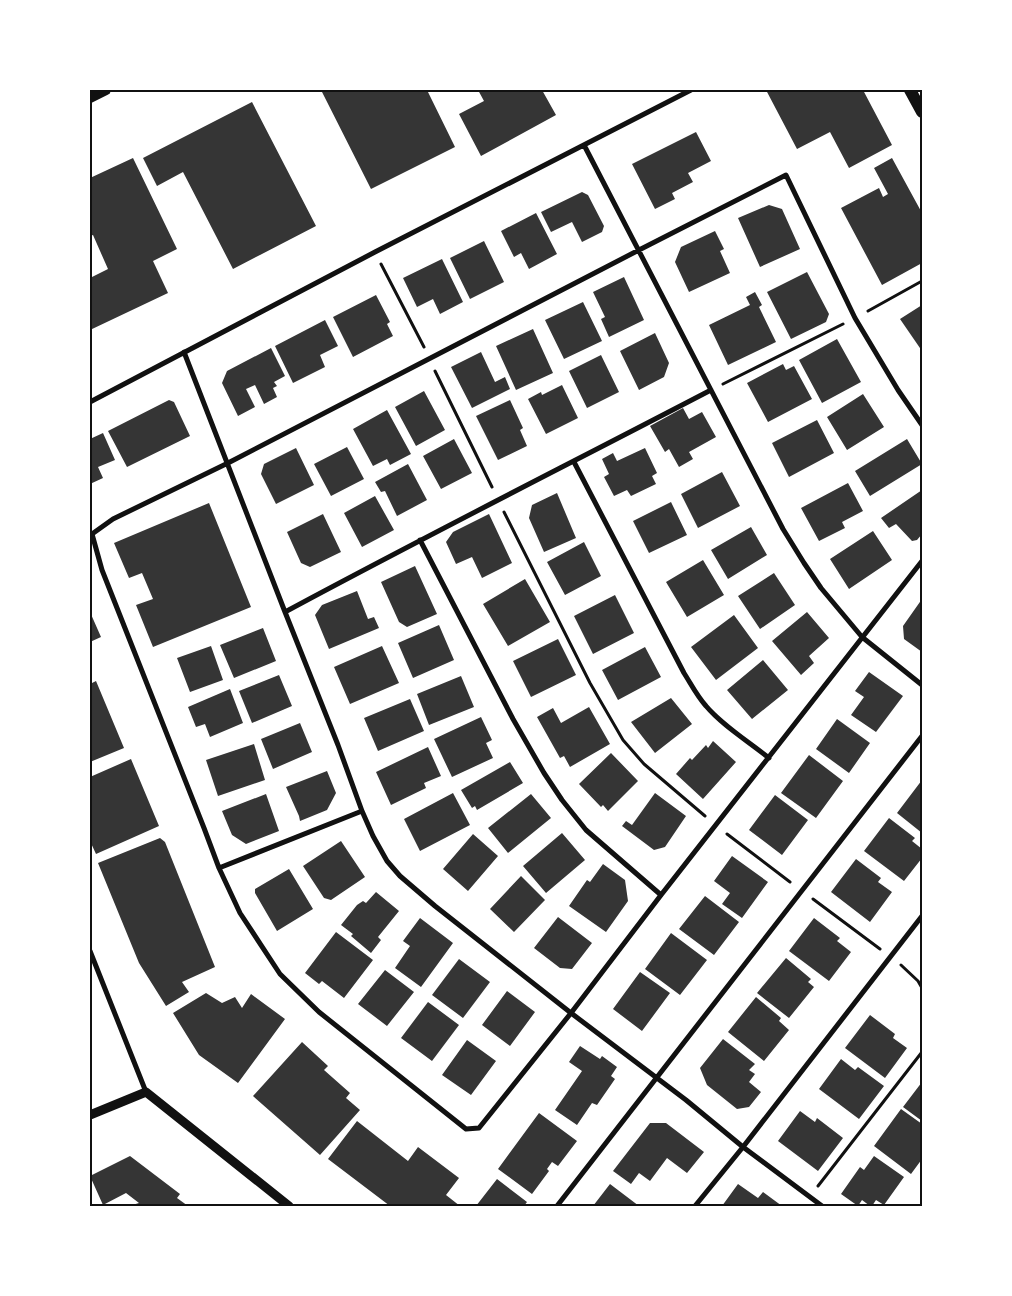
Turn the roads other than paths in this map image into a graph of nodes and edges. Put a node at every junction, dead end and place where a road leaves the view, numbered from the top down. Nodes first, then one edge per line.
1 (106, 90) edge
2 (691, 90) edge
3 (910, 90) edge
4 (90, 98) edge
5 (922, 112) edge
6 (584, 145) junction
7 (639, 250) junction
8 (184, 352) junction
9 (711, 390) junction
10 (90, 402) edge
11 (922, 425) edge
12 (574, 462) junction
13 (228, 463) junction
14 (420, 540) junction
15 (922, 561) edge
16 (285, 612) junction
17 (862, 637) junction
18 (922, 686) edge
19 (922, 736) edge
20 (769, 758) junction
21 (362, 811) junction
22 (219, 868) junction
23 (661, 895) junction
24 (922, 916) edge
25 (90, 951) edge
26 (571, 1013) junction
27 (658, 1078) junction
28 (146, 1092) junction
29 (90, 1115) edge
30 (743, 1147) junction
31 (289, 1206) edge
32 (557, 1206) edge
33 (696, 1206) edge
34 (822, 1206) edge

1 - 4 main road
2 - 6 street
3 - 5 main road
6 - 7 street
6 - 8 street
7 - 9 street
7 - 11 street
7 - 13 street
8 - 10 street
8 - 13 street
9 - 12 street
9 - 17 street
12 - 14 street
12 - 20 street
13 - 16 street
13 - 22 street
14 - 16 street
14 - 23 street
15 - 17 street
16 - 21 street
17 - 18 street
17 - 20 street
19 - 27 street
20 - 23 street
21 - 22 street
21 - 26 street
22 - 26 street
23 - 26 street
24 - 30 street
25 - 28 street
26 - 27 street
27 - 30 street
27 - 32 street
28 - 29 street
28 - 31 street
30 - 33 street
30 - 34 street

